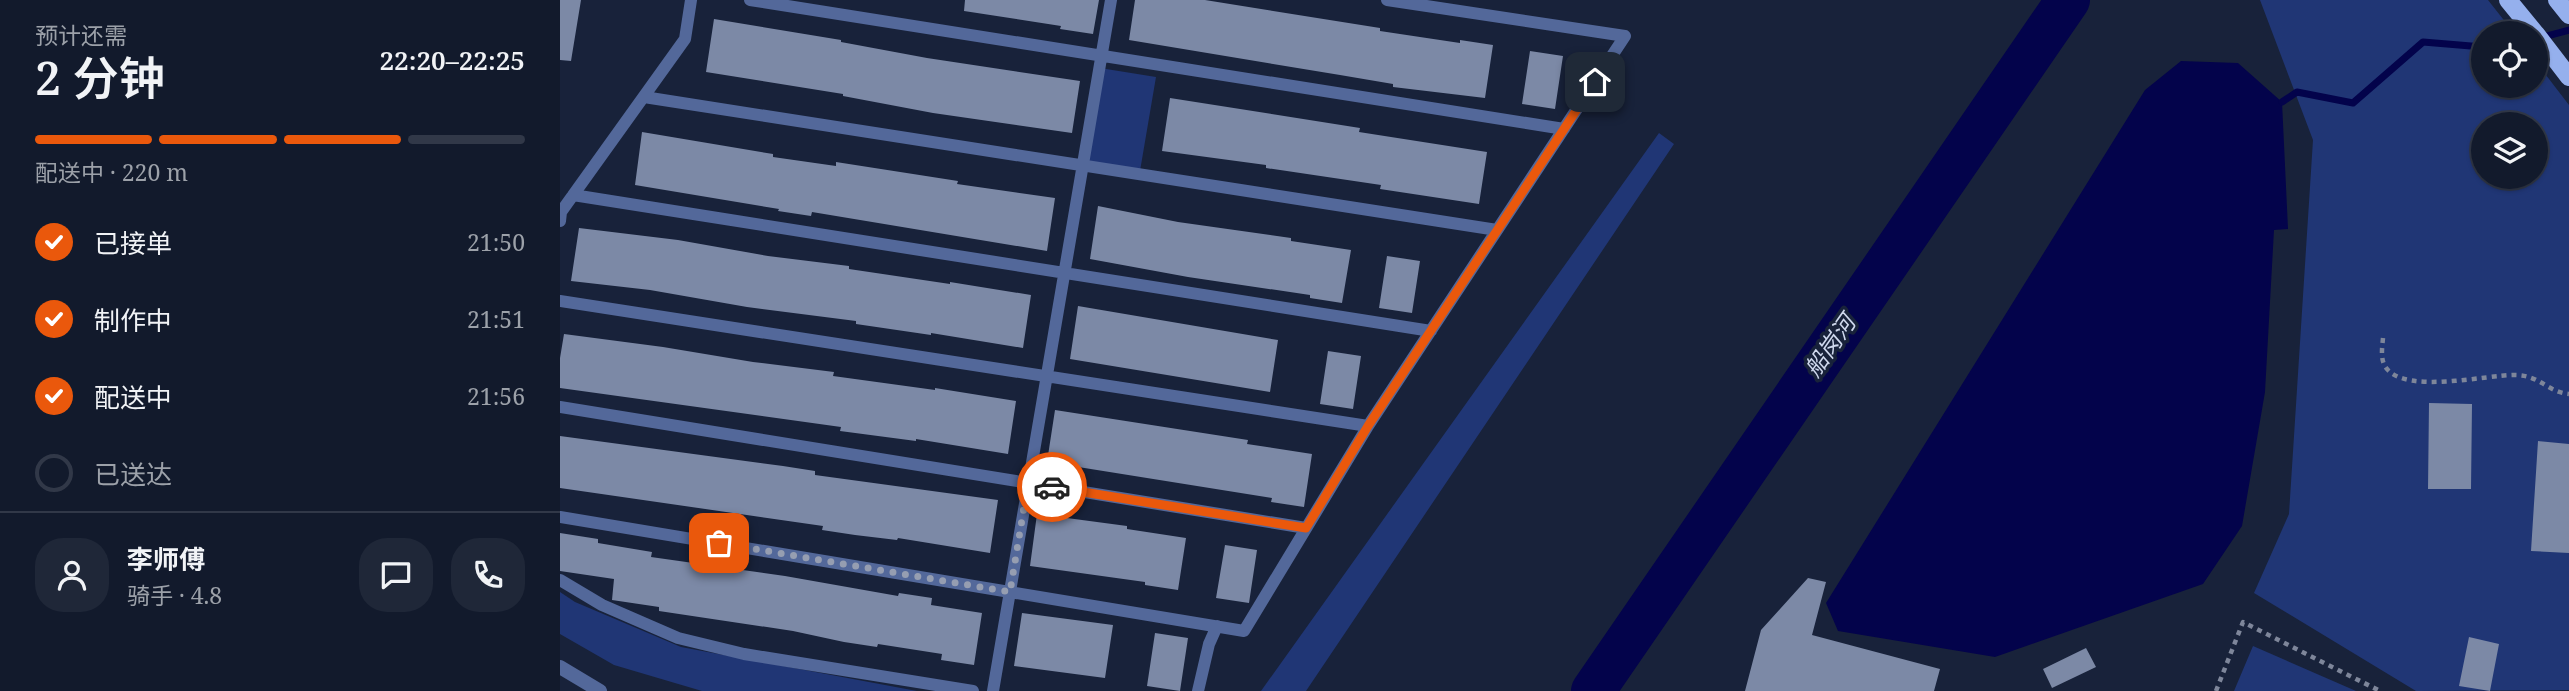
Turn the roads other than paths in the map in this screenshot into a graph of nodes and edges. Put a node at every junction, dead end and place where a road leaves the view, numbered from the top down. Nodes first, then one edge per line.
1 (691, 0) edge
2 (750, 0) edge
3 (1111, 0) edge
4 (1387, 0) edge
5 (2508, 0) edge
6 (2526, 21) edge
7 (2548, 50) edge
8 (1102, 55) junction
9 (2569, 77) edge
10 (644, 97) junction
11 (1564, 129) junction
12 (1083, 165) junction
13 (573, 195) junction
14 (560, 221) edge
15 (1497, 230) junction
16 (1065, 273) junction
17 (560, 301) edge
18 (1431, 331) junction
19 (1047, 377) junction
20 (560, 407) edge
21 (1368, 426) junction
22 (1028, 483) junction
23 (560, 517) edge
24 (1306, 528) junction
25 (560, 580) edge
26 (1010, 592) junction
27 (1217, 626) junction
28 (560, 667) edge
29 (600, 691) edge
30 (974, 691) edge
31 (993, 691) edge
32 (1198, 691) edge

1 - 10 lane
2 - 8 lane
3 - 8 lane
4 - 11 lane
5 - 6 main road
7 - 9 main road
8 - 11 lane
8 - 12 lane
10 - 12 lane
10 - 13 lane
11 - 15 lane
12 - 15 lane
12 - 16 lane
13 - 14 lane
13 - 16 lane
15 - 18 lane
16 - 18 lane
16 - 19 lane
17 - 19 lane
18 - 21 lane
19 - 21 lane
19 - 22 lane
20 - 22 lane
21 - 24 lane
22 - 24 lane
22 - 26 lane
23 - 26 lane
24 - 27 lane
25 - 30 lane
26 - 27 lane
26 - 31 lane
27 - 32 lane
28 - 29 street

